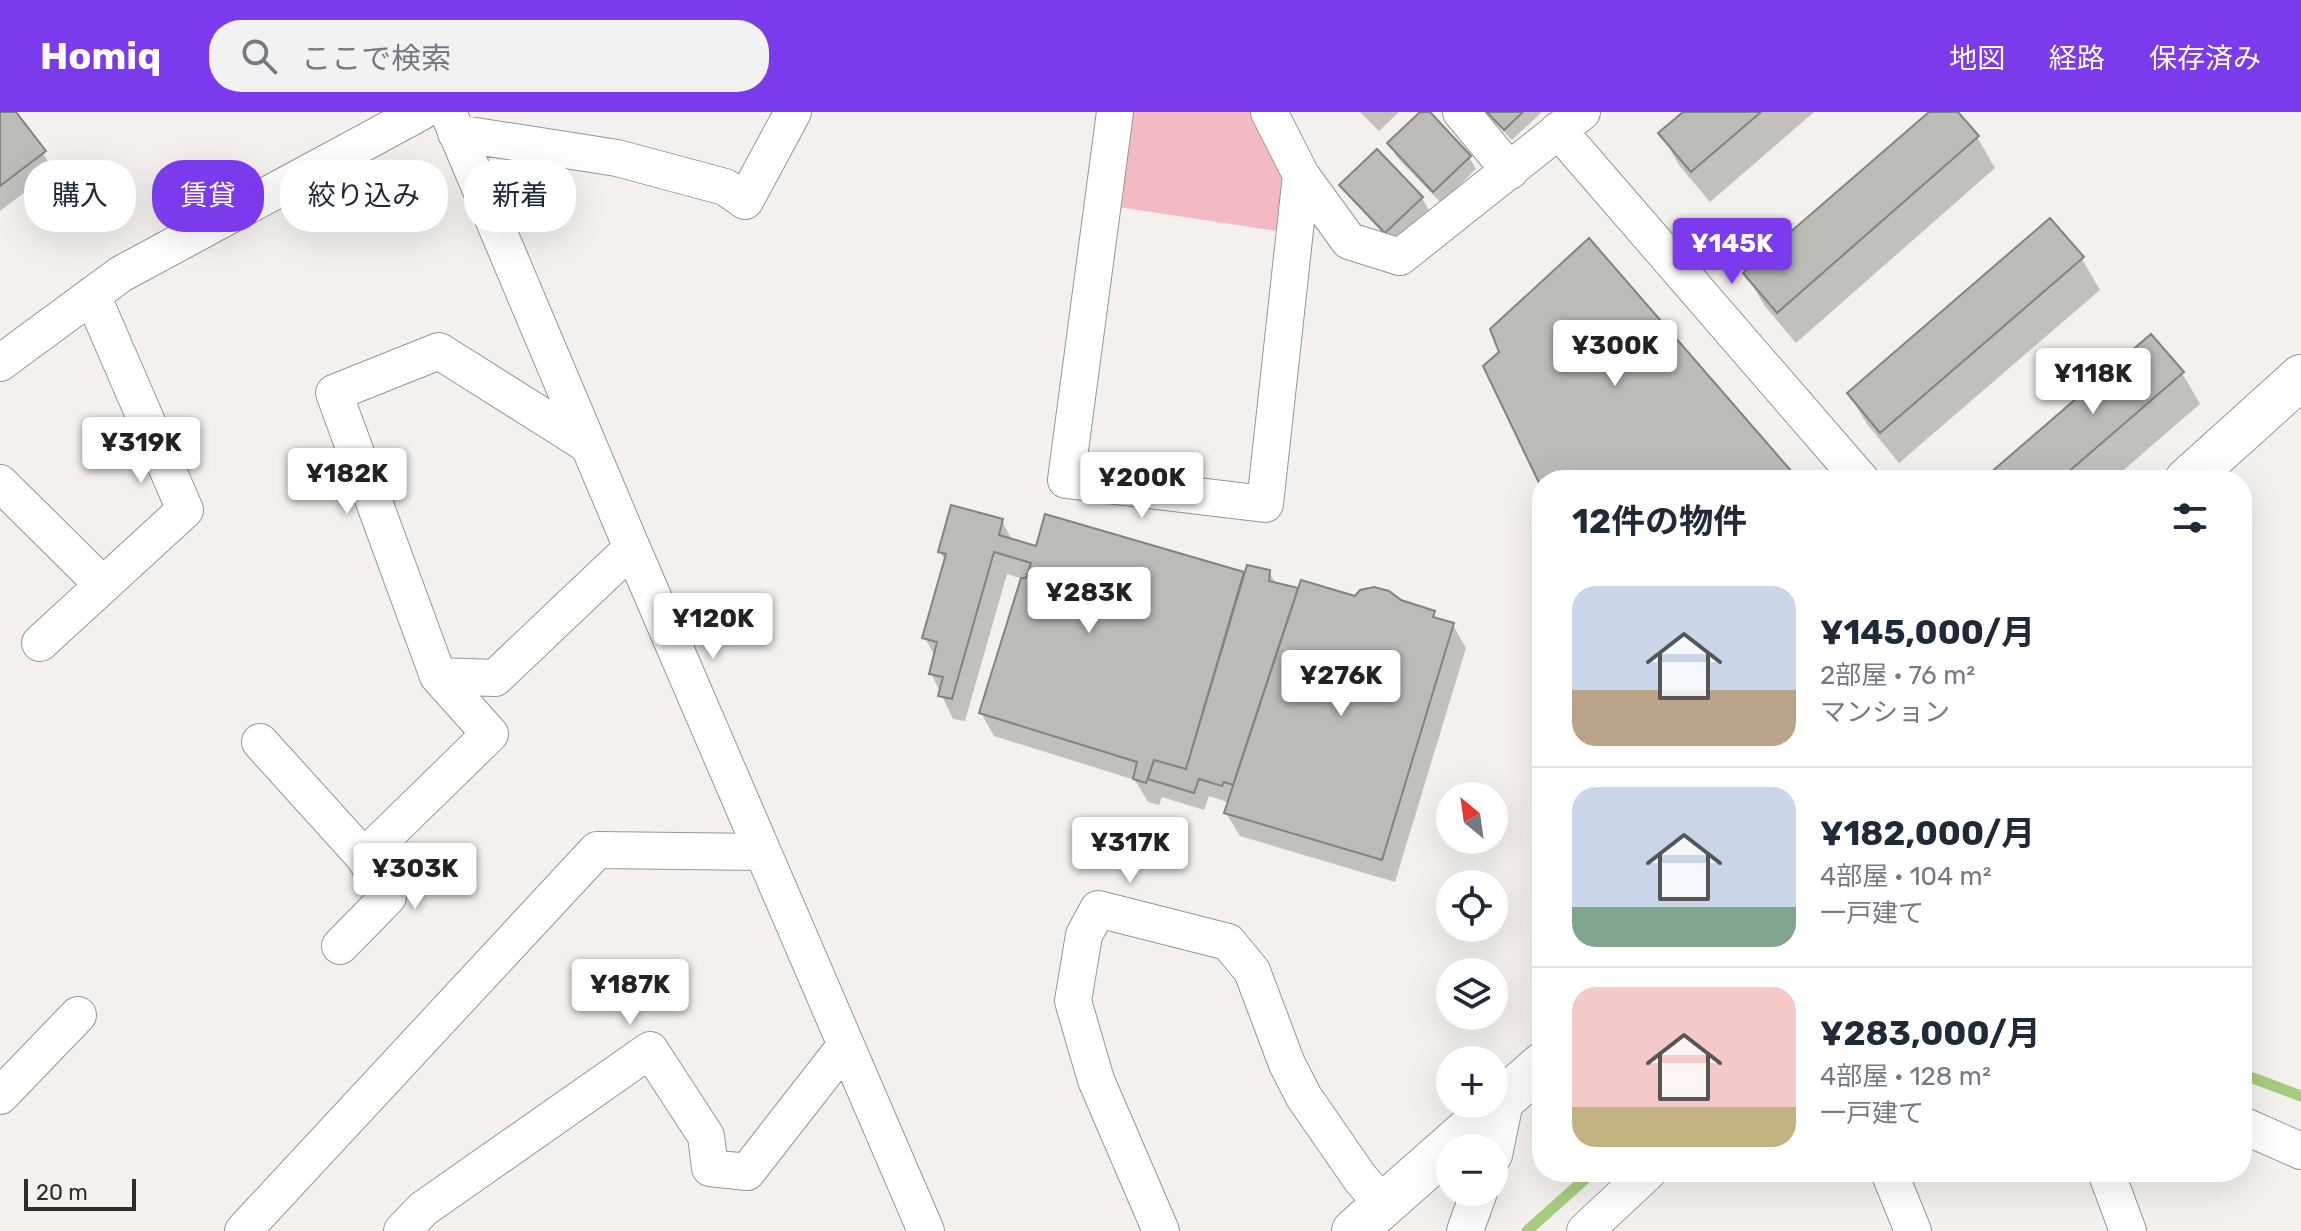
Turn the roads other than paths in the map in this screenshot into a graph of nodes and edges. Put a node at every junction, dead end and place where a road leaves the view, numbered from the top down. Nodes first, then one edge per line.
1 (421, 112) edge
2 (793, 112) edge
3 (1115, 112) edge
4 (1269, 112) edge
5 (1461, 112) edge
6 (1570, 121) edge
7 (452, 123) edge
8 (1510, 171) junction
9 (1301, 175) junction
10 (92, 295) junction
11 (0, 363) edge
12 (2301, 377) edge
13 (588, 445) junction
14 (1853, 470) edge
15 (2198, 470) edge
16 (0, 483) edge
17 (632, 548) junction
18 (103, 585) junction
19 (40, 643) dead end
20 (438, 676) junction
21 (260, 742) dead end
22 (763, 852) junction
23 (364, 857) junction
24 (340, 946) dead end
25 (78, 1015) dead end
26 (846, 1045) junction
27 (1532, 1074) edge
28 (1508, 1095) edge
29 (0, 1096) edge
30 (1482, 1118) edge
31 (2252, 1129) edge
32 (2301, 1151) edge
33 (1637, 1182) edge
34 (1893, 1182) edge
35 (2110, 1182) edge
36 (1474, 1206) edge
37 (1369, 1218) edge
38 (243, 1231) edge
39 (402, 1231) edge
40 (926, 1231) edge
41 (1161, 1231) edge
42 (1465, 1231) edge
43 (1585, 1231) edge
44 (1913, 1231) edge
45 (2128, 1231) edge

1 - 10 street
2 - 7 street
3 - 9 street
4 - 9 street
5 - 8 street
6 - 8 street
6 - 14 street
7 - 13 street
8 - 9 street
10 - 11 street
10 - 18 street
12 - 15 main road
13 - 17 street
13 - 20 street
16 - 18 street
17 - 20 street
17 - 22 street
18 - 19 street
20 - 23 street
21 - 23 street
22 - 26 street
22 - 38 street
23 - 24 street
25 - 29 street
26 - 39 street
26 - 40 street
27 - 28 main road
30 - 37 main road
31 - 32 street
33 - 43 street
34 - 44 street
35 - 45 street
36 - 42 street
37 - 41 street

